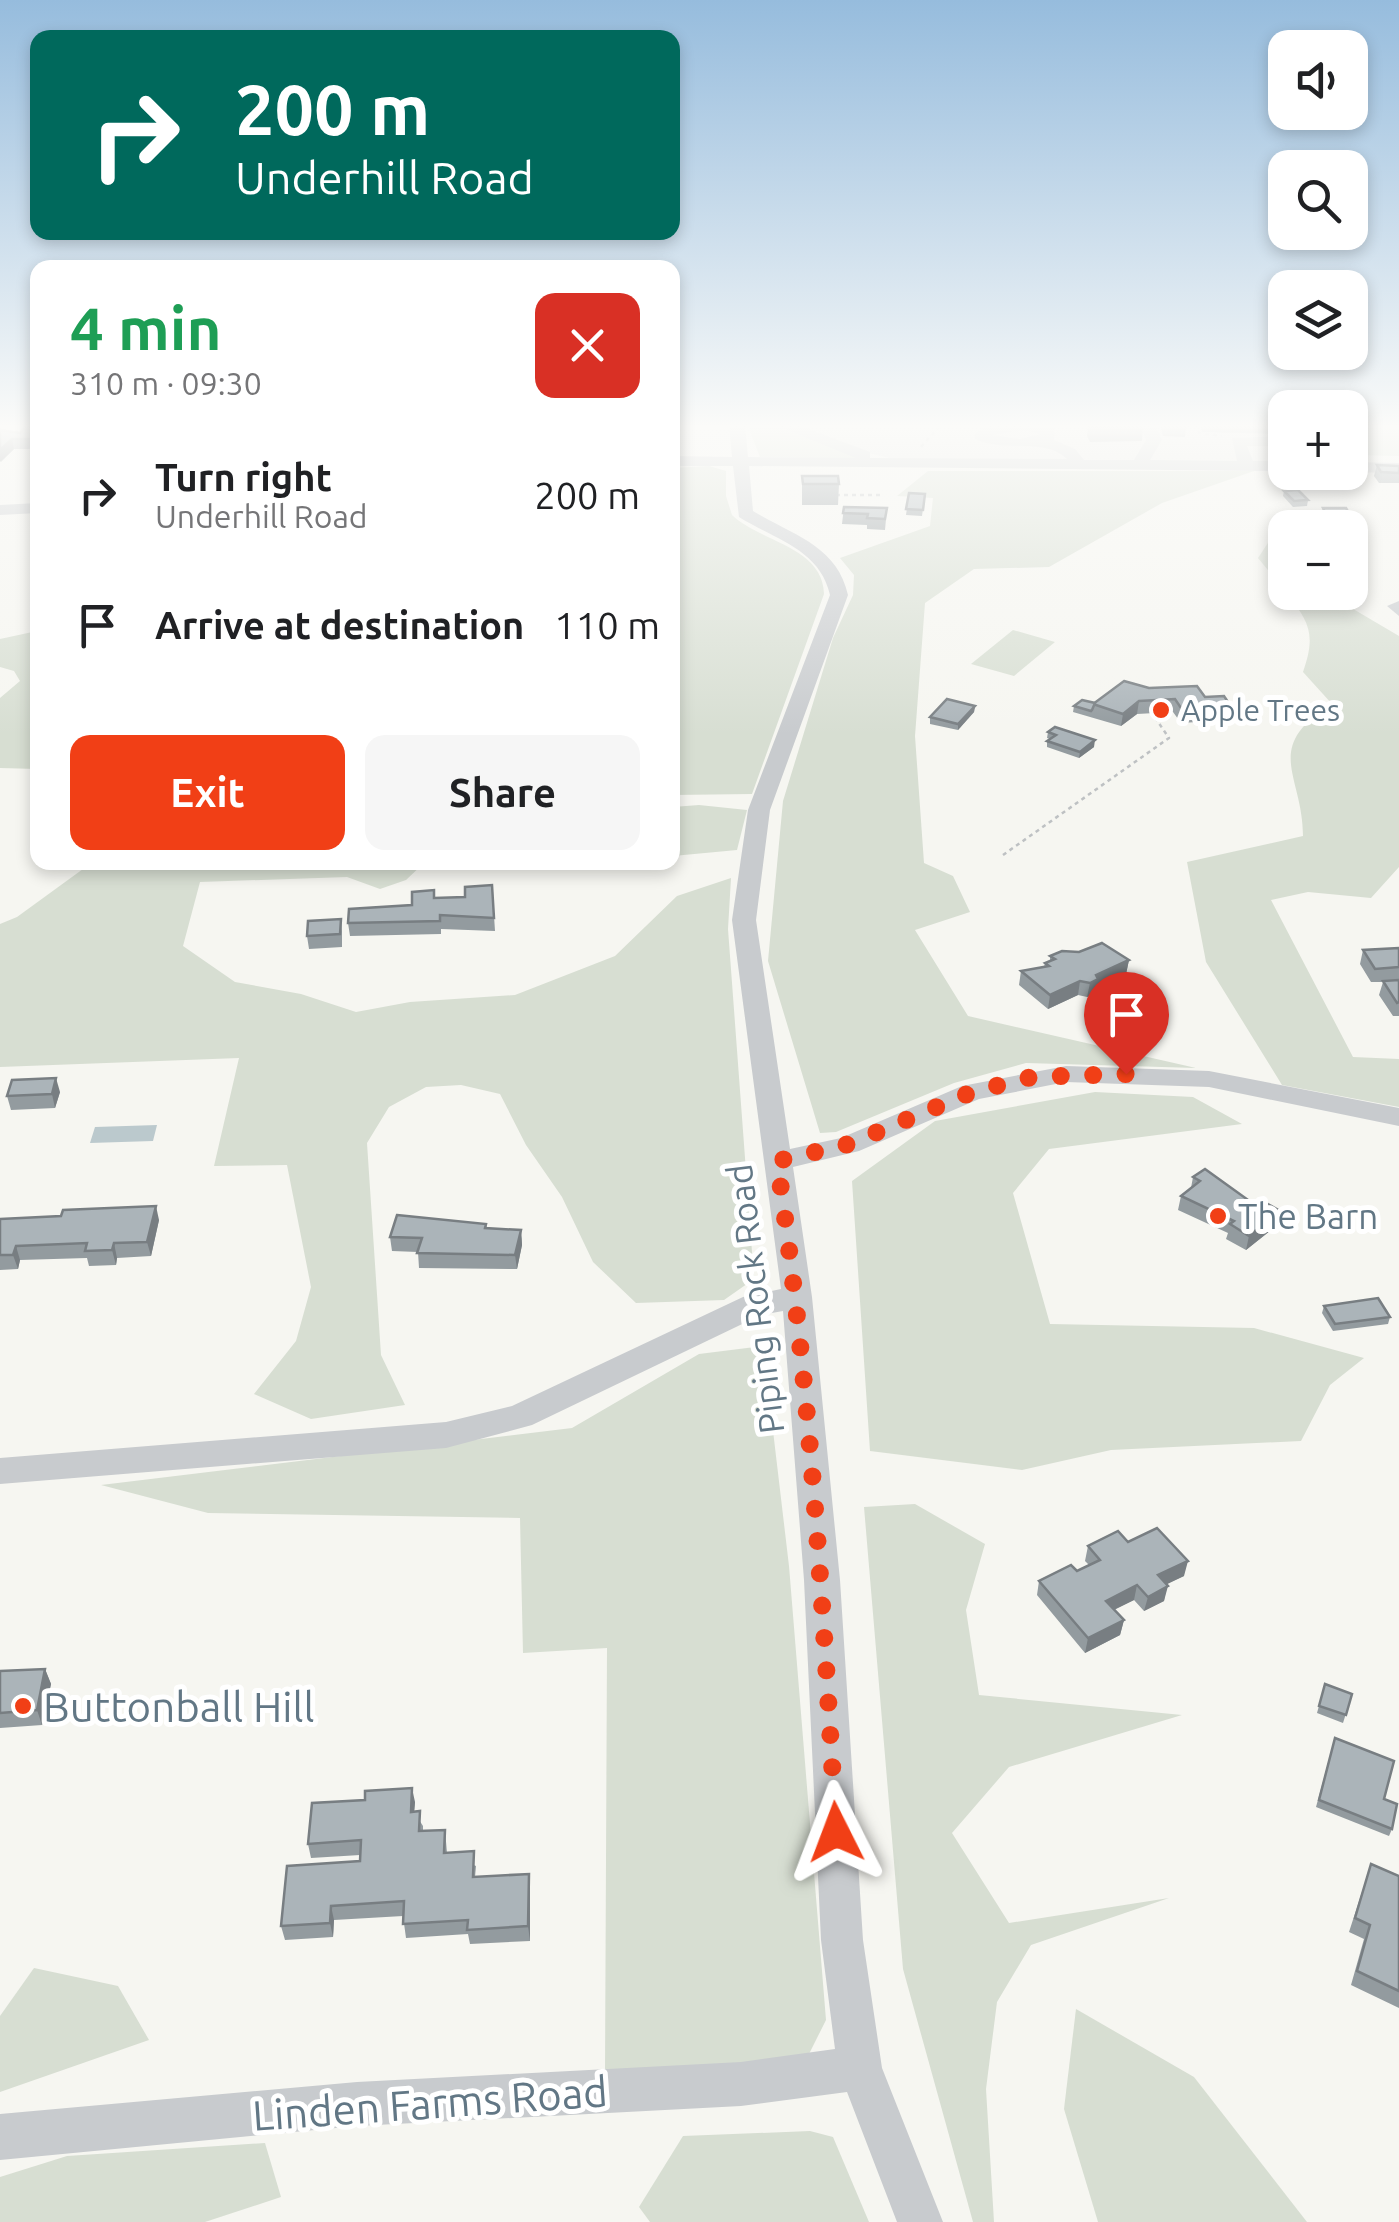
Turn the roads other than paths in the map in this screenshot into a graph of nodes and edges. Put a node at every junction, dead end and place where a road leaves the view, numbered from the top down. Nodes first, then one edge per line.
1 (771, 528) edge
2 (1399, 1117) edge
3 (777, 1161) junction
4 (798, 1297) junction
5 (0, 1471) edge
6 (860, 2068) junction
7 (0, 2137) edge
8 (920, 2222) edge

1 - 3 street, Piping Rock Road
2 - 3 street
3 - 4 street, Piping Rock Road
4 - 5 street
4 - 6 street, Piping Rock Road
6 - 7 street, Linden Farms Road
6 - 8 street, Piping Rock Road

